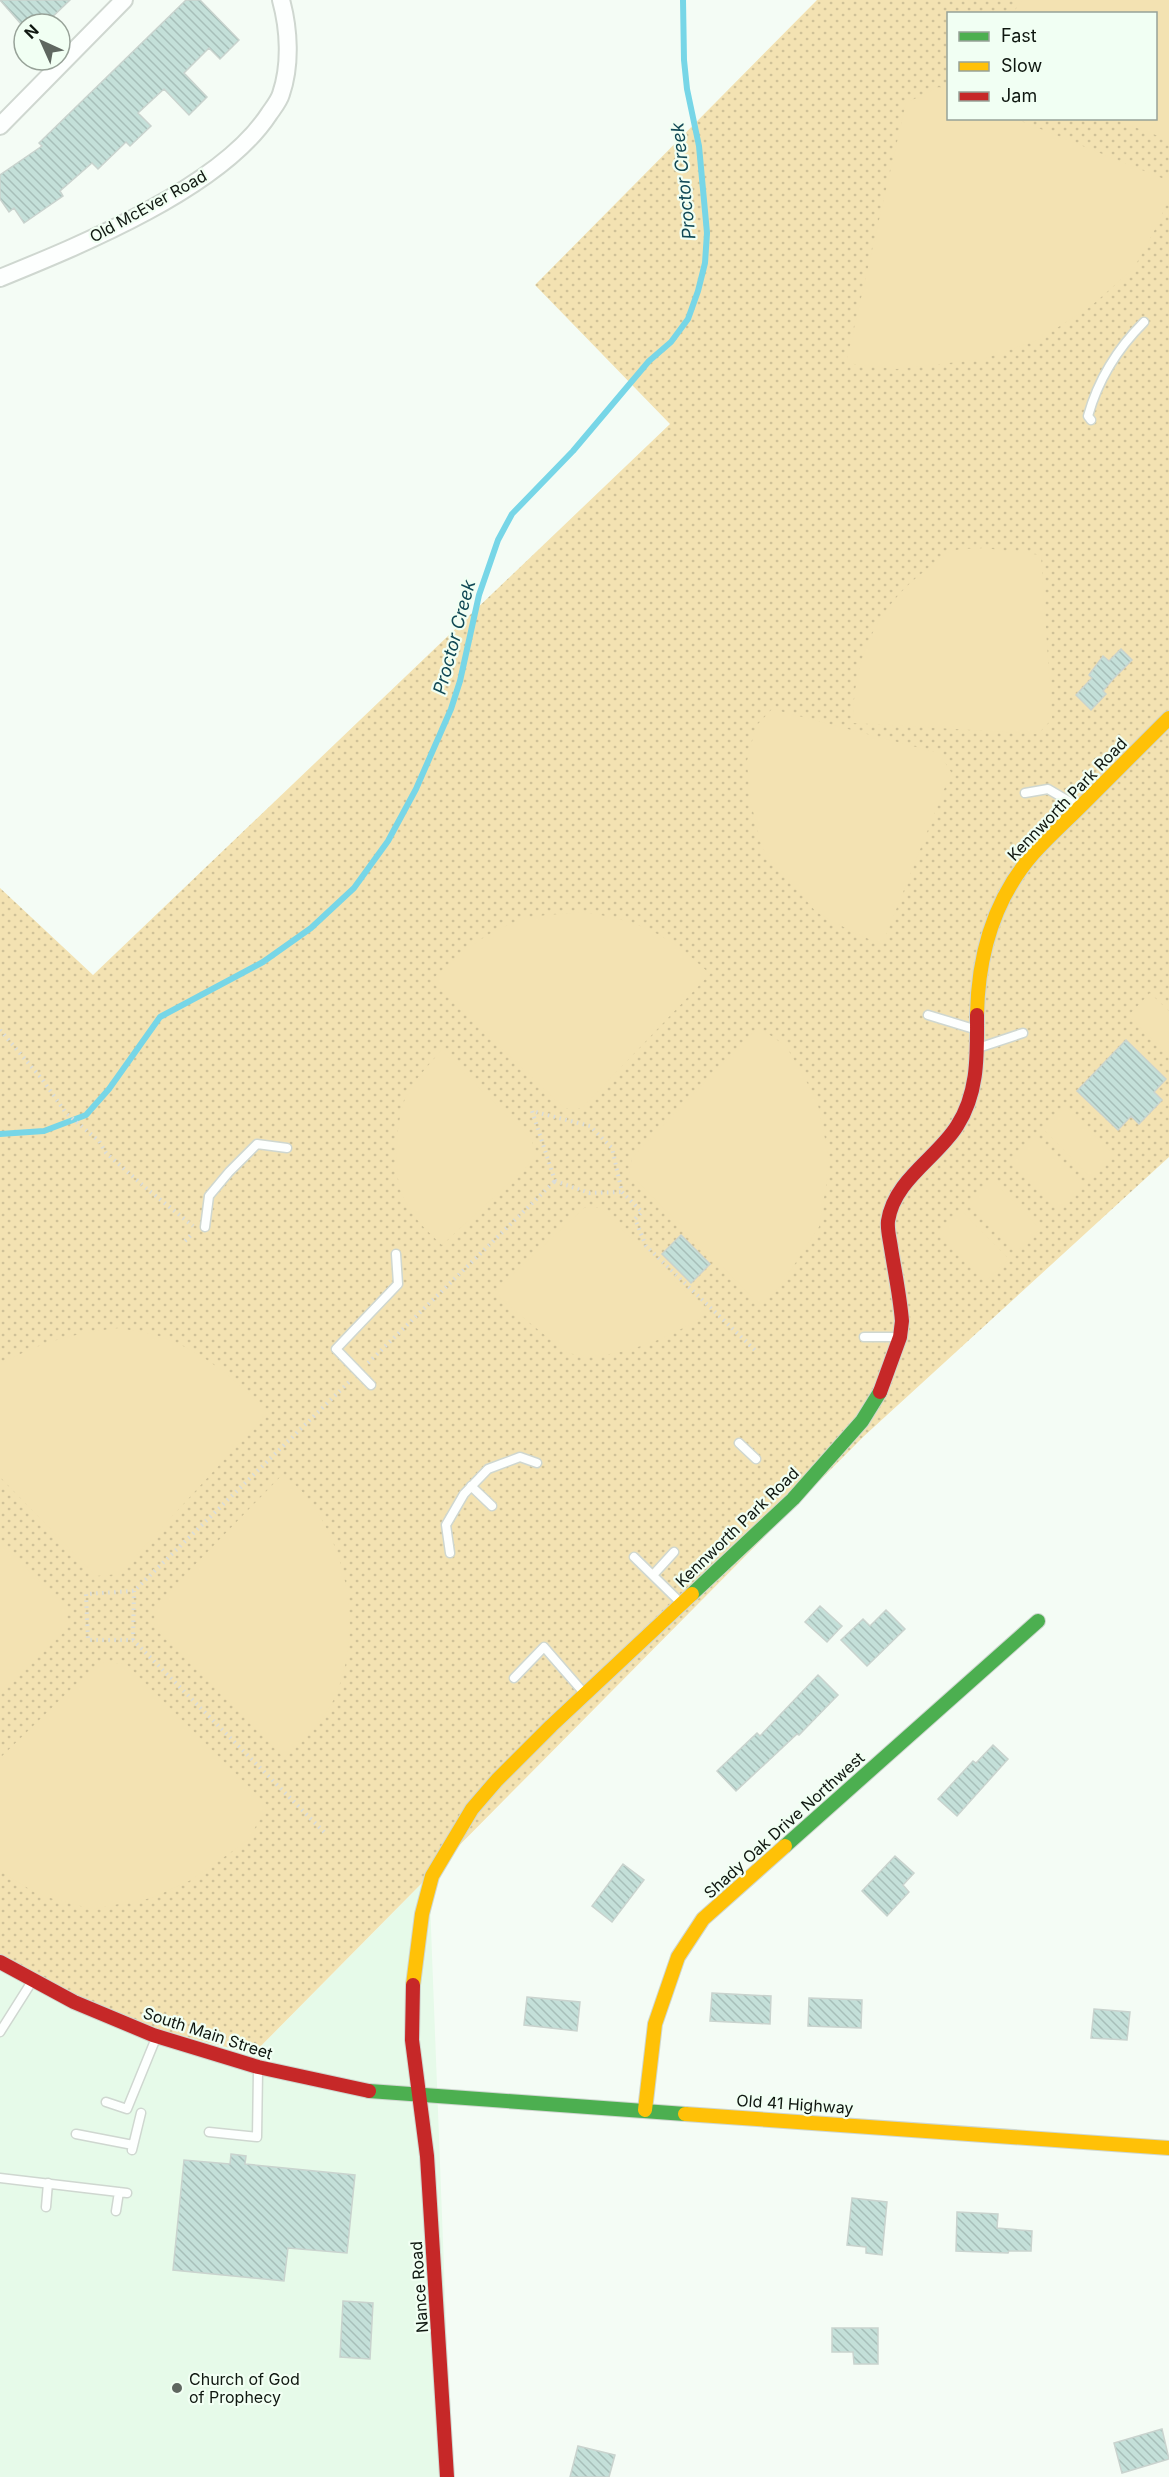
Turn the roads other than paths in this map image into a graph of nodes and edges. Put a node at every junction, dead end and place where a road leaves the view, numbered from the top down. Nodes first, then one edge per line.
1 (124, 0) edge
2 (281, 0) edge
3 (0, 126) edge
4 (0, 278) edge
5 (1144, 322) dead end
6 (1091, 420) dead end
7 (1169, 718) edge
8 (1025, 793) dead end
9 (1079, 807) junction
10 (928, 1015) dead end
11 (978, 1030) junction
12 (1023, 1033) dead end
13 (978, 1048) junction
14 (287, 1148) dead end
15 (205, 1227) dead end
16 (396, 1254) dead end
17 (864, 1337) dead end
18 (900, 1337) junction
19 (371, 1385) dead end
20 (739, 1443) dead end
21 (756, 1459) dead end
22 (537, 1463) dead end
23 (471, 1486) junction
24 (492, 1506) dead end
25 (674, 1552) dead end
26 (450, 1553) dead end
27 (634, 1557) dead end
28 (653, 1575) junction
29 (682, 1604) junction
30 (1038, 1621) dead end
31 (514, 1678) dead end
32 (585, 1694) junction
33 (0, 1962) edge
34 (33, 1980) junction
35 (0, 2032) edge
36 (157, 2035) junction
37 (258, 2067) junction
38 (419, 2096) junction
39 (106, 2102) dead end
40 (645, 2110) junction
41 (141, 2113) dead end
42 (209, 2132) dead end
43 (76, 2134) dead end
44 (1169, 2148) edge
45 (0, 2178) edge
46 (48, 2183) junction
47 (46, 2208) dead end
48 (116, 2211) dead end
49 (447, 2477) edge

1 - 3 street
2 - 4 street, Old McEver Road
5 - 6 lane
7 - 9 street, Kennworth Park Road
8 - 9 lane
9 - 11 street, Kennworth Park Road
10 - 11 lane
11 - 13 street, Kennworth Park Road
12 - 13 lane
13 - 18 street, Kennworth Park Road
14 - 15 lane
16 - 19 lane
17 - 18 lane
18 - 29 street, Kennworth Park Road
20 - 21 lane
22 - 23 lane
23 - 24 lane
23 - 26 lane
25 - 28 lane
27 - 28 lane
28 - 29 lane
29 - 32 street, Kennworth Park Road
30 - 40 street, Shady Oak Drive Northwest
31 - 32 lane
32 - 38 street, Kennworth Park Road
33 - 34 street, South Main Street
34 - 35 lane
34 - 36 street, South Main Street
36 - 37 street, South Main Street
36 - 39 lane
37 - 38 street, South Main Street
37 - 42 lane
38 - 40 street, Old 41 Highway
38 - 49 street, Nance Road
40 - 44 street, Old 41 Highway
41 - 43 lane
45 - 46 lane
46 - 47 lane
46 - 48 lane

